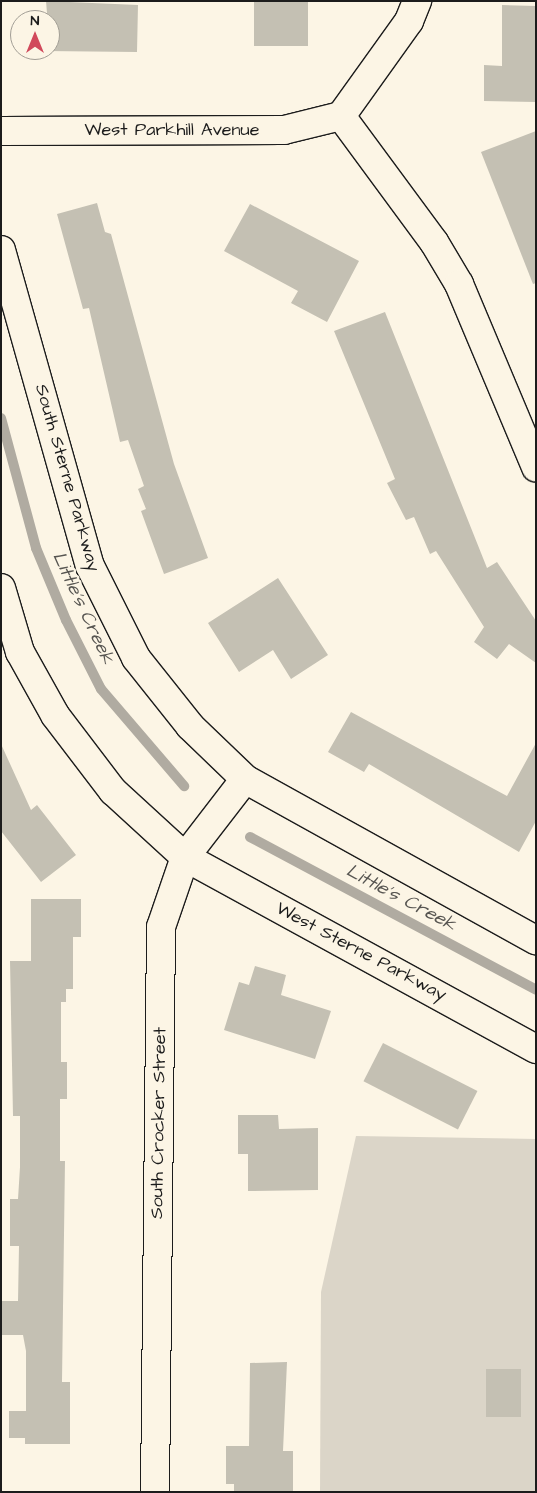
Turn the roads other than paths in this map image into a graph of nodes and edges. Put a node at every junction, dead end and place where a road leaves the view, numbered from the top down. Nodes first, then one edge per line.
1 (417, 1) edge
2 (341, 116) junction
3 (1, 130) edge
4 (1, 250) edge
5 (527, 428) edge
6 (536, 467) edge
7 (1, 588) edge
8 (245, 780) junction
9 (185, 857) junction
10 (536, 940) edge
11 (536, 1049) edge
12 (155, 1492) edge

1 - 2 street
2 - 3 street, West Parkhill Avenue
2 - 5 street
4 - 8 street, South Sterne Parkway
5 - 6 street
7 - 9 street
8 - 9 street, South Crocker Street
8 - 10 street
9 - 11 street, West Sterne Parkway
9 - 12 street, South Crocker Street

